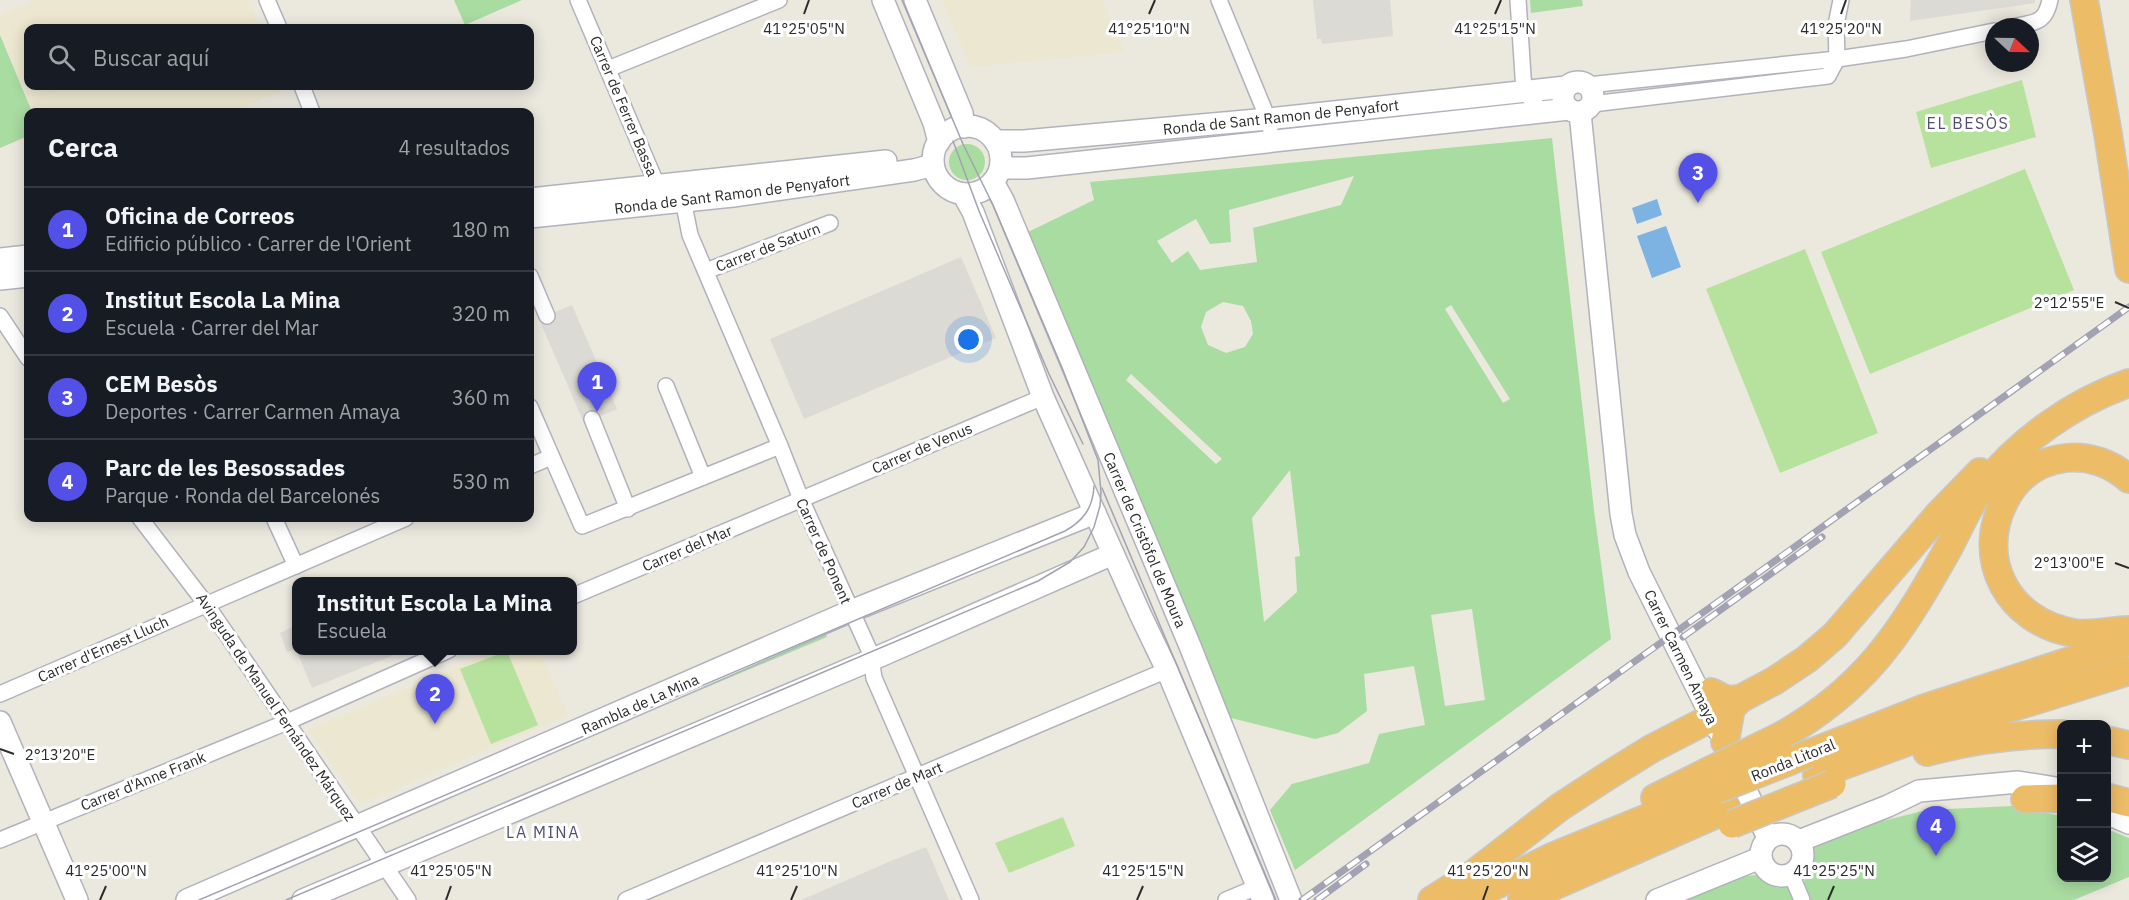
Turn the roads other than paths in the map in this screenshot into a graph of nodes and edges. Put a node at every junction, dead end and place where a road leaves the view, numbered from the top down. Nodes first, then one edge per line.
1 (267, 0) edge
2 (578, 0) edge
3 (779, 0) edge
4 (883, 0) edge
5 (915, 0) edge
6 (1219, 0) edge
7 (1518, 0) edge
8 (1841, 0) edge
9 (2084, 0) edge
10 (2102, 0) edge
11 (2049, 6) edge
12 (2039, 21) edge
13 (277, 24) edge
14 (1985, 33) edge
15 (1837, 59) junction
16 (608, 69) junction
17 (304, 90) edge
18 (1524, 92) junction
19 (1582, 103) junction
20 (310, 108) edge
21 (1542, 112) junction
22 (1268, 119) junction
23 (2114, 125) junction
24 (964, 127) junction
25 (995, 141) junction
26 (1276, 141) junction
27 (935, 153) junction
28 (2129, 173) edge
29 (997, 175) junction
30 (657, 185) junction
31 (2129, 189) edge
32 (963, 194) junction
33 (534, 199) edge
34 (683, 200) junction
35 (534, 217) edge
36 (830, 223) dead end
37 (24, 256) edge
38 (0, 259) edge
39 (2129, 269) edge
40 (706, 271) junction
41 (24, 276) edge
42 (0, 279) edge
43 (534, 285) edge
44 (0, 316) edge
45 (547, 316) dead end
46 (24, 352) edge
47 (2129, 383) edge
48 (666, 386) dead end
49 (1043, 397) junction
50 (534, 417) edge
51 (592, 419) dead end
52 (780, 446) junction
53 (2012, 454) junction
54 (551, 457) junction
55 (534, 464) edge
56 (703, 477) junction
57 (2129, 479) edge
58 (801, 499) junction
59 (628, 509) junction
60 (1095, 513) junction
61 (143, 522) edge
62 (276, 522) edge
63 (388, 522) edge
64 (1113, 554) junction
65 (297, 566) junction
66 (577, 594) edge
67 (206, 604) junction
68 (851, 611) junction
69 (2126, 637) edge
70 (440, 655) edge
71 (871, 660) junction
72 (1167, 670) junction
73 (2129, 671) edge
74 (0, 694) edge
75 (1718, 719) junction
76 (0, 722) edge
77 (287, 722) junction
78 (2057, 734) edge
79 (2111, 741) edge
80 (2129, 745) edge
81 (1819, 771) junction
82 (918, 776) junction
83 (2057, 788) edge
84 (2057, 798) edge
85 (1721, 799) junction
86 (2025, 799) junction
87 (1888, 806) junction
88 (2057, 808) edge
89 (42, 821) junction
90 (357, 827) junction
91 (1782, 838) junction
92 (0, 840) edge
93 (1760, 858) junction
94 (385, 866) junction
95 (1791, 874) junction
96 (1260, 893) edge
97 (77, 900) edge
98 (187, 900) edge
99 (303, 900) edge
100 (408, 900) edge
101 (626, 900) edge
102 (971, 900) edge
103 (1226, 900) edge
104 (1291, 900) edge
105 (1432, 900) edge
106 (1466, 900) edge
107 (1522, 900) edge
108 (1657, 900) edge
109 (1802, 900) edge

1 - 13 street
2 - 16 street, Carrer de Ferrer Bassa
3 - 16 street
4 - 27 street
5 - 24 street
6 - 22 street
7 - 18 street
8 - 15 street
9 - 23 highway
10 - 23 highway
11 - 12 street
14 - 15 street
15 - 19 street, Ronda de Sant Ramon de Penyafort
16 - 30 street, Carrer de Ferrer Bassa
17 - 20 street
18 - 19 street, Ronda de Sant Ramon de Penyafort
18 - 21 street
18 - 22 street, Ronda de Sant Ramon de Penyafort
19 - 21 street, Ronda de Sant Ramon de Penyafort
19 - 75 street, Carrer Carmen Amaya
21 - 26 street, Ronda de Sant Ramon de Penyafort
22 - 25 street, Ronda de Sant Ramon de Penyafort
22 - 26 street
23 - 28 highway
23 - 31 highway
23 - 39 highway
24 - 25 street
24 - 27 street
25 - 29 street
26 - 29 street, Ronda de Sant Ramon de Penyafort
27 - 30 street, Ronda de Sant Ramon de Penyafort
27 - 32 street
27 - 34 street, Ronda de Sant Ramon de Penyafort
29 - 32 street
29 - 104 street, Carrer de Cristòfol de Moura
30 - 33 street, Ronda de Sant Ramon de Penyafort
30 - 34 street, Carrer de Ferrer Bassa
32 - 49 street
34 - 35 street, Ronda de Sant Ramon de Penyafort
34 - 40 street, Carrer de Ponent
36 - 40 street, Carrer de Saturn
37 - 38 street
40 - 52 street, Carrer de Ponent
41 - 42 street
43 - 45 street
44 - 46 street
47 - 53 highway
48 - 56 street
49 - 58 street, Carrer de Venus
49 - 60 street
50 - 54 street
51 - 59 street
52 - 56 street
52 - 58 street, Carrer de Ponent
53 - 75 highway
53 - 85 highway, bridge
54 - 55 street
54 - 59 street
56 - 59 street
57 - 69 highway
58 - 66 street, Carrer del Mar
58 - 68 street, Carrer de Ponent
60 - 64 street
60 - 68 street, Rambla de La Mina
61 - 67 street, Avinguda de Manuel Fernández Márquez
62 - 65 street
63 - 65 street
64 - 71 street
64 - 72 street
65 - 67 street
67 - 74 street, Carrer d'Ernest Lluch
67 - 77 street, Avinguda de Manuel Fernández Márquez
68 - 71 street, Carrer de Ponent
68 - 90 street, Rambla de La Mina
69 - 81 highway, Ronda Litoral
70 - 77 street
71 - 82 street, Carrer de Ponent
71 - 94 street
72 - 82 street, Carrer de Mart
72 - 96 street
73 - 81 highway, Ronda Litoral
75 - 91 street, Carrer Carmen Amaya
75 - 105 highway
76 - 89 street
77 - 89 street, Carrer d'Anne Frank
77 - 90 street, Avinguda de Manuel Fernández Márquez
78 - 81 highway
79 - 80 highway
81 - 85 highway, Ronda Litoral
82 - 101 street, Carrer de Mart
82 - 102 street, Carrer de Ponent
83 - 87 street
84 - 86 highway
85 - 106 highway, Ronda Litoral
85 - 107 highway, Ronda Litoral
86 - 87 street
86 - 88 street
87 - 91 street
89 - 92 street, Carrer d'Anne Frank
89 - 97 street
90 - 94 street, Avinguda de Manuel Fernández Márquez
90 - 98 street, Rambla de La Mina
91 - 93 street
91 - 95 street
93 - 95 street
93 - 108 street
94 - 99 street
94 - 100 street, Avinguda de Manuel Fernández Márquez
95 - 109 street
96 - 103 street

